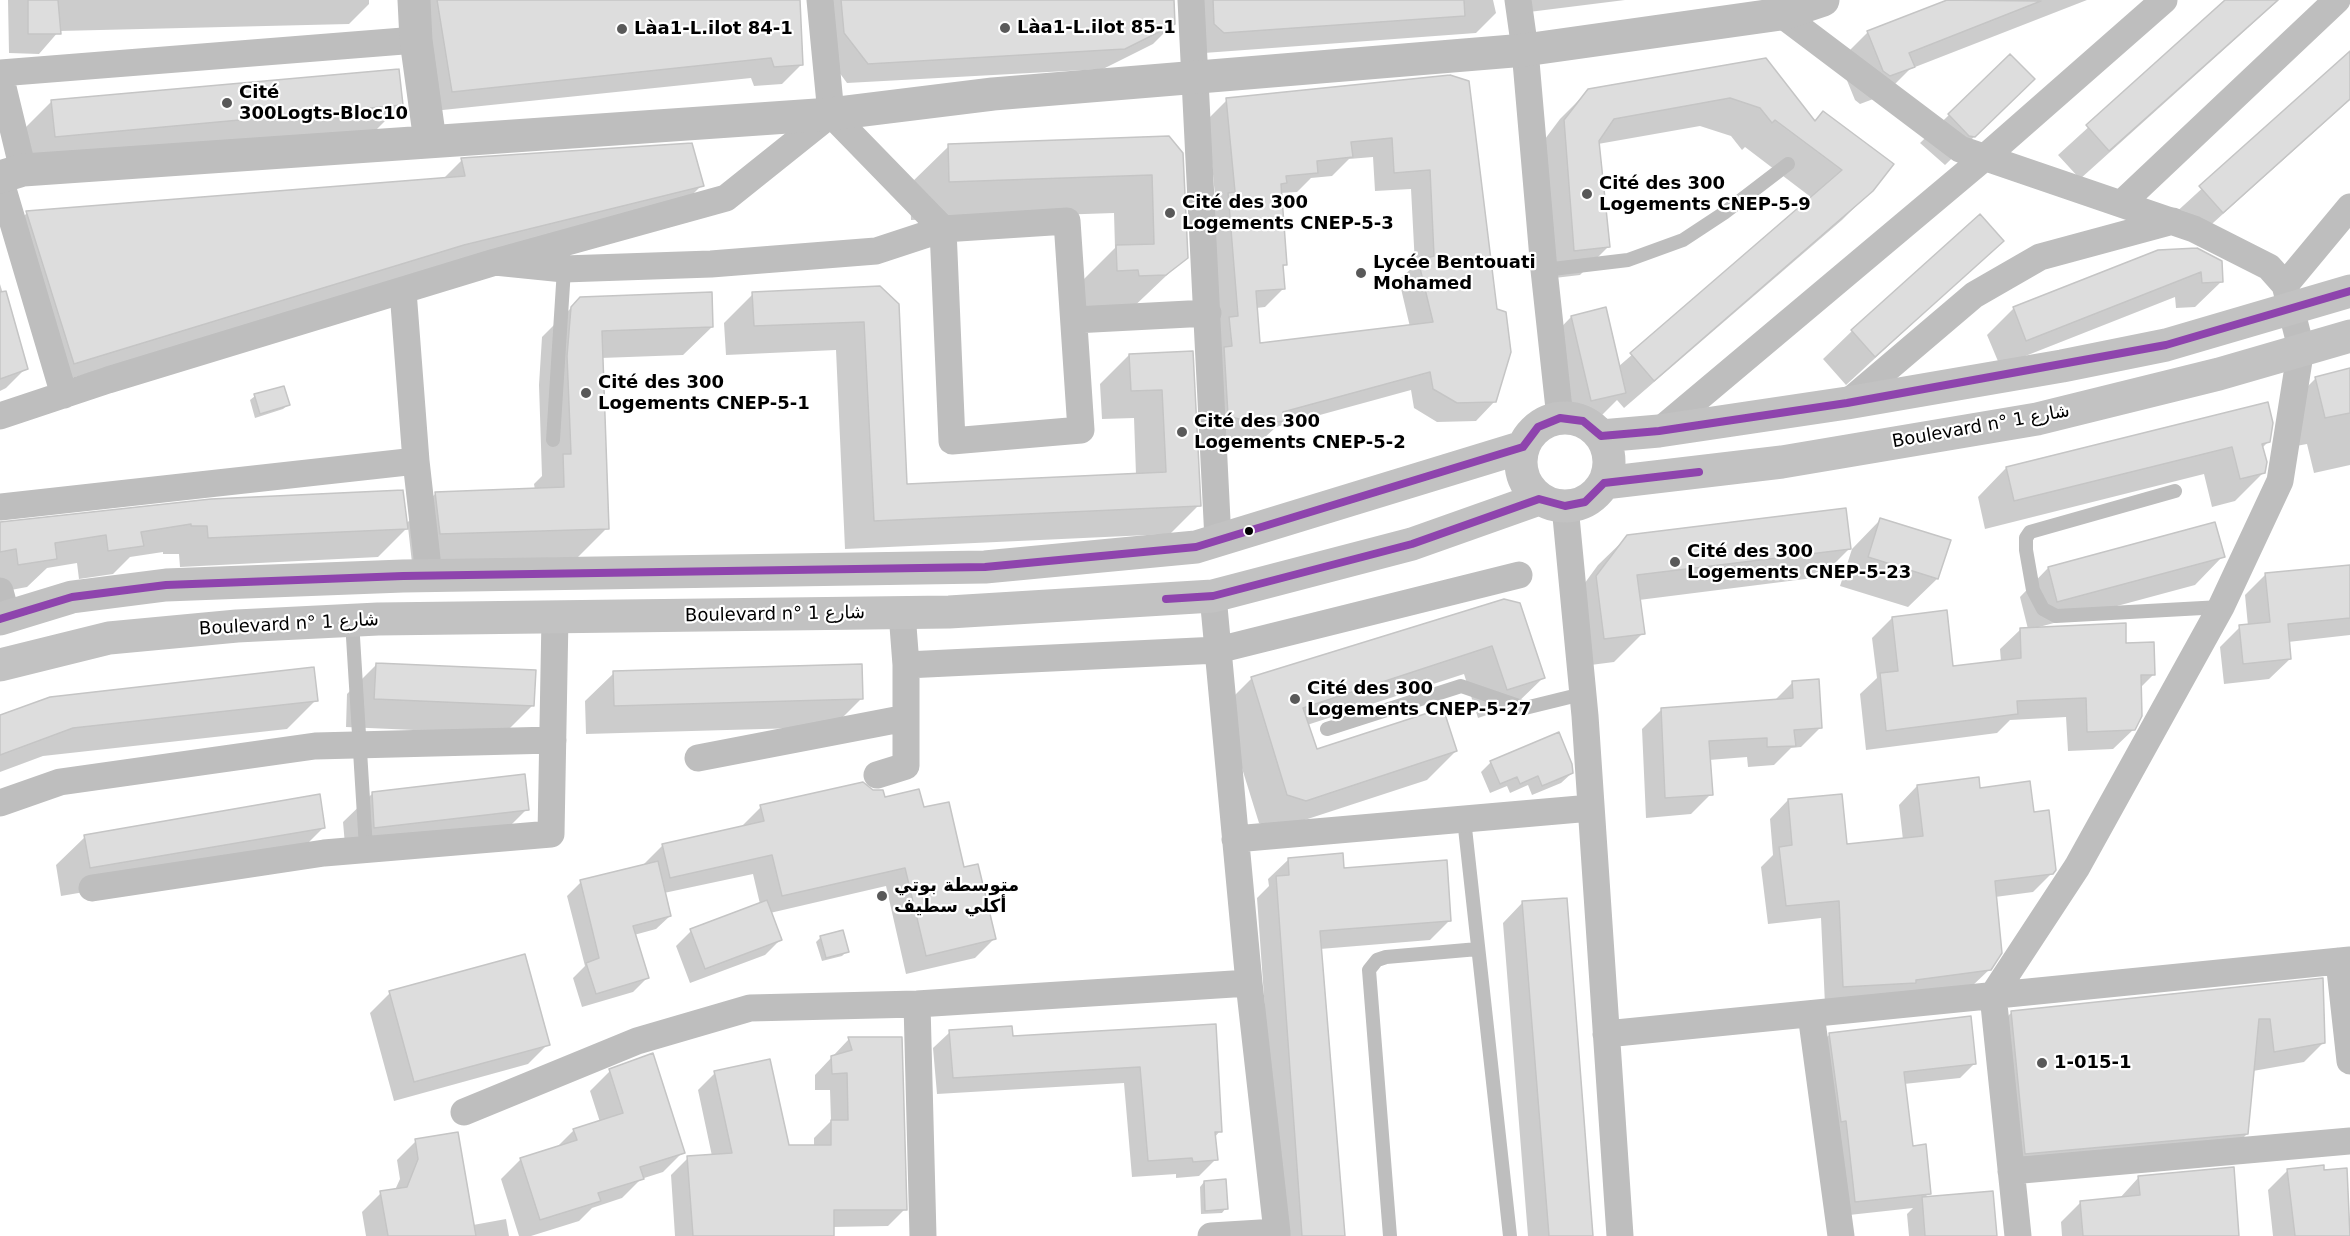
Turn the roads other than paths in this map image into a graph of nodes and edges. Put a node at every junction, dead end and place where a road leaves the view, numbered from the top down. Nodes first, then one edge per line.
1 (414, 0) edge
2 (820, 0) edge
3 (1191, 0) edge
4 (1518, 0) edge
5 (1822, 0) edge
6 (2164, 0) edge
7 (2337, 0) edge
8 (1780, 7) edge
9 (416, 40) junction
10 (1525, 50) junction
11 (0, 74) edge
12 (1196, 77) junction
13 (831, 114) junction
14 (430, 141) junction
15 (1984, 158) junction
16 (1788, 164) dead end
17 (8, 176) edge
18 (2122, 203) junction
19 (2350, 207) edge
20 (2173, 220) junction
21 (943, 228) junction
22 (495, 262) junction
23 (564, 269) junction
24 (1544, 270) junction
25 (403, 291) junction
26 (2350, 291) edge
27 (2289, 296) junction
28 (1208, 314) junction
29 (1074, 320) junction
30 (2350, 336) edge
31 (2301, 348) junction
32 (64, 395) junction
33 (1847, 403) junction
34 (0, 416) edge
35 (1560, 418) junction
36 (1659, 431) junction
37 (1602, 436) junction
38 (553, 440) dead end
39 (1523, 447) junction
40 (416, 461) junction
41 (1604, 483) junction
42 (2175, 491) dead end
43 (1552, 503) junction
44 (0, 507) edge
45 (1218, 540) junction
46 (1519, 575) dead end
47 (429, 576) junction
48 (1213, 596) junction
49 (2221, 607) junction
50 (2, 609) edge
51 (902, 613) junction
52 (555, 617) junction
53 (352, 621) junction
54 (1218, 650) junction
55 (0, 665) edge
56 (906, 665) junction
57 (1582, 694) junction
58 (906, 717) junction
59 (1327, 729) dead end
60 (553, 740) junction
61 (361, 745) junction
62 (698, 758) dead end
63 (877, 775) dead end
64 (0, 803) edge
65 (1591, 808) junction
66 (1464, 819) junction
67 (1236, 839) junction
68 (366, 848) junction
69 (92, 888) dead end
70 (1478, 950) junction
71 (2345, 960) edge
72 (1249, 984) junction
73 (1993, 995) junction
74 (916, 1004) junction
75 (1812, 1014) junction
76 (1606, 1034) junction
77 (2350, 1061) edge
78 (464, 1112) dead end
79 (2350, 1141) edge
80 (2011, 1171) junction
81 (1277, 1234) edge
82 (923, 1236) edge
83 (1211, 1236) edge
84 (1390, 1236) edge
85 (1510, 1236) edge
86 (1620, 1236) edge
87 (1841, 1236) edge
88 (2018, 1236) edge

1 - 9 street
2 - 13 street
3 - 12 street
4 - 10 street
5 - 8 street
6 - 15 street
7 - 18 street
8 - 10 street
8 - 15 street
9 - 11 street
9 - 14 street
10 - 12 street
10 - 24 street
11 - 17 street
12 - 13 street
12 - 28 street
13 - 14 street
13 - 21 street
13 - 22 street
14 - 17 street
15 - 18 street
15 - 36 street
16 - 24 lane
17 - 32 street
18 - 20 street
19 - 27 street
20 - 27 street
20 - 33 street
21 - 23 street
21 - 29 street
21 - 29 street
22 - 23 street
22 - 25 street
23 - 38 lane
24 - 35 street
25 - 32 street
25 - 40 street
26 - 27 main road
27 - 31 street
27 - 33 main road
28 - 29 street
28 - 45 street
30 - 31 main road, Boulevard n° شارع 1
31 - 41 main road, Boulevard n° شارع 1
31 - 49 street
32 - 34 street
33 - 36 main road
35 - 37 main road
35 - 39 main road
36 - 37 main road
37 - 41 main road
39 - 43 main road
39 - 45 main road
40 - 44 street
40 - 47 street
41 - 43 main road
42 - 49 lane
43 - 48 main road, Boulevard n° شارع 1
43 - 57 street
45 - 47 main road
46 - 54 street
47 - 50 main road
48 - 51 main road, Boulevard n° شارع 1
48 - 54 street
49 - 73 street
51 - 52 main road, Boulevard n° شارع 1
51 - 56 street
52 - 53 main road, Boulevard n° شارع 1
52 - 60 street
53 - 55 main road, Boulevard n° شارع 1
53 - 61 lane
54 - 56 street
54 - 67 street
56 - 58 street
57 - 59 lane
57 - 65 street
58 - 62 street
58 - 63 street
60 - 61 street
60 - 68 street
61 - 64 street
61 - 68 lane
65 - 66 street
65 - 76 street
66 - 67 street
66 - 70 lane
67 - 72 street
68 - 69 street
70 - 84 lane
70 - 85 lane
71 - 73 street
71 - 77 street
72 - 74 street
72 - 81 street
73 - 75 street
73 - 80 street
74 - 78 street
74 - 82 street
75 - 76 street
75 - 87 street
76 - 86 street
79 - 80 street
80 - 88 street
81 - 83 street

